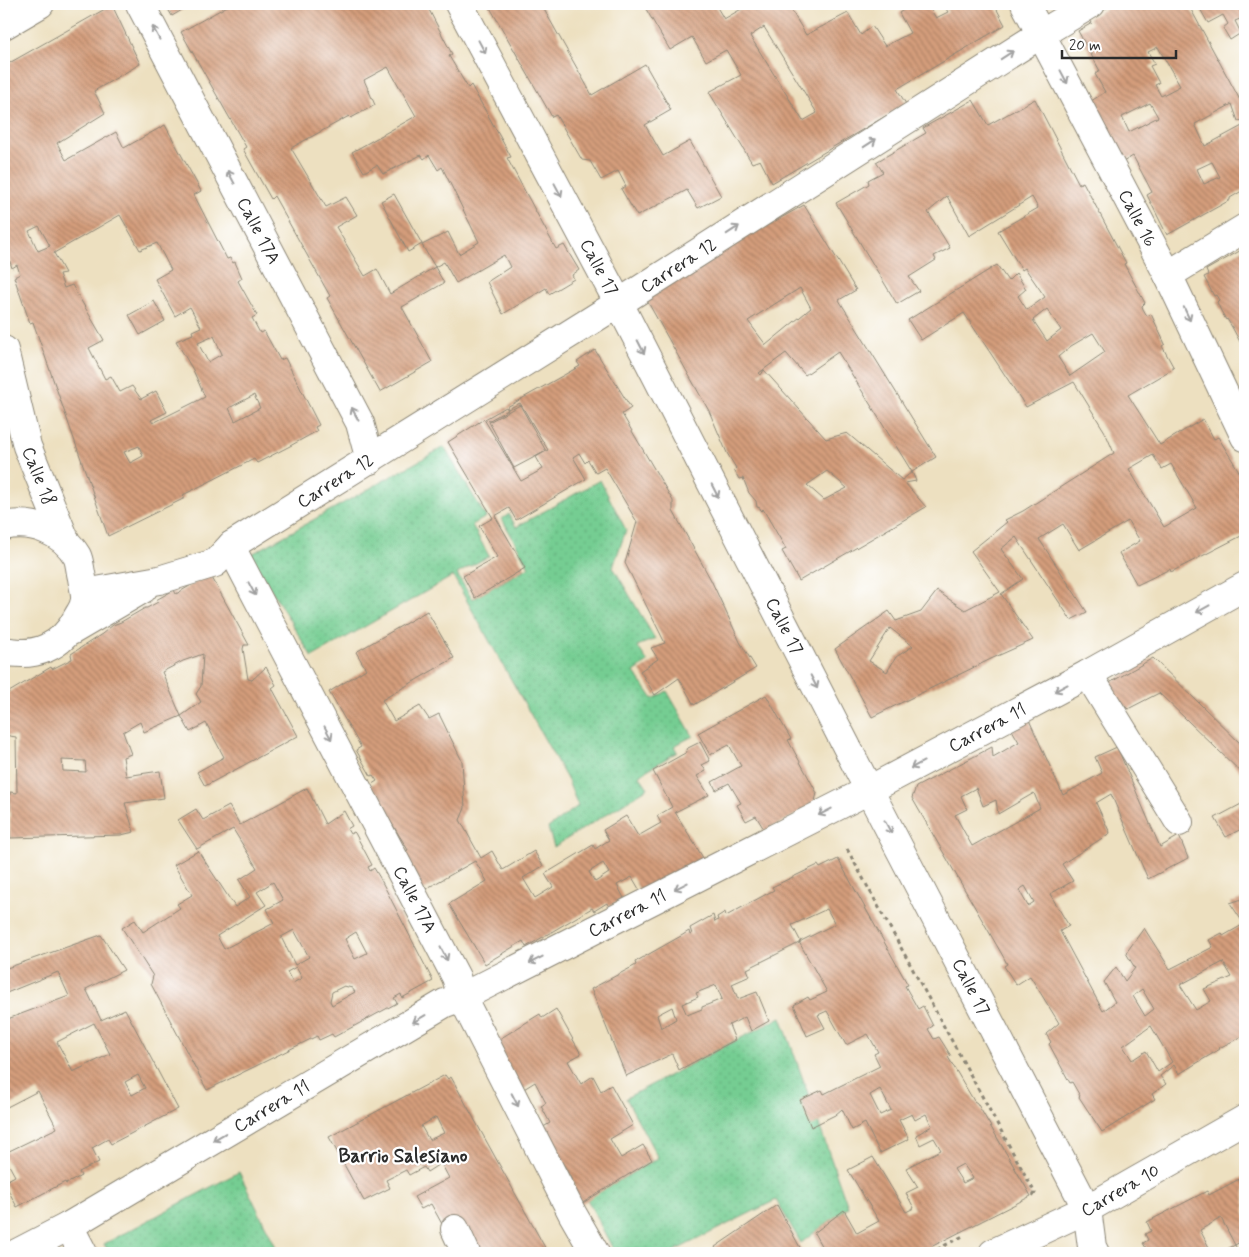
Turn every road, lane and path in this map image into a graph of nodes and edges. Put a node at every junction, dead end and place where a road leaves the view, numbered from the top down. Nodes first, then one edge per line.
1 (40, 4) edge
2 (140, 4) edge
3 (459, 4) edge
4 (1025, 4) edge
5 (1091, 4) edge
6 (4, 25) edge
7 (1041, 34) junction
8 (1245, 228) edge
9 (1168, 275) junction
10 (618, 303) junction
11 (4, 350) edge
12 (1245, 437) edge
13 (370, 460) junction
14 (4, 521) edge
15 (66, 542) junction
16 (232, 545) junction
17 (159, 580) junction
18 (1245, 586) edge
19 (85, 594) junction
20 (71, 631) junction
21 (4, 651) edge
22 (31, 653) junction
23 (4, 659) edge
24 (1088, 674) junction
25 (869, 790) junction
26 (1179, 822) dead end
27 (847, 849) dead end
28 (462, 997) junction
29 (1245, 1119) edge
30 (1036, 1193) dead end
31 (1087, 1209) junction
32 (69, 1226) junction
33 (455, 1229) dead end
34 (17, 1253) edge
35 (83, 1253) edge
36 (466, 1253) edge
37 (595, 1253) edge
38 (993, 1253) edge
39 (1095, 1253) edge

1 - 6 street
13 -> 2 street, Calle 17A
3 -> 10 street, Calle 17
4 - 7 street, Calle 16
5 - 7 street, Carrera 12
7 -> 9 street, Calle 16
10 -> 7 street, Carrera 12
8 - 9 street
9 -> 12 street, Calle 16
10 - 13 street, Carrera 12
10 -> 25 street, Calle 17
11 - 15 street, Calle 18
13 - 16 street, Carrera 12
14 - 15 street
15 - 19 street, Calle 18
16 - 17 street, Carrera 12
16 -> 28 street, Calle 17A
17 - 19 street, Carrera 12
17 - 20 street, Carrera 12
18 -> 24 street, Carrera 11
19 - 20 street
20 - 22 street, Carrera 12
21 - 22 street
22 - 23 street
24 -> 25 street, Carrera 11
24 - 26 street
25 -> 28 street, Carrera 11
25 -> 31 street, Calle 17
27 - 30 path
28 -> 32 street, Carrera 11
28 -> 37 street, Calle 17A
29 - 31 street, Carrera 10
31 - 38 street, Carrera 10
31 - 39 street, Calle 17
32 - 34 street, Carrera 11
32 - 35 street
33 - 36 street

